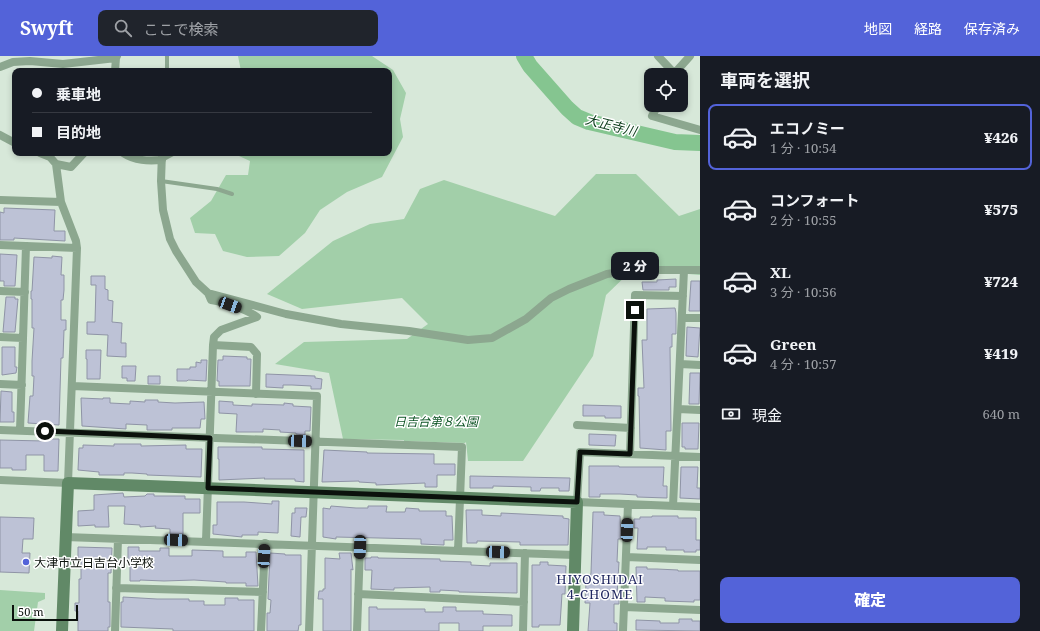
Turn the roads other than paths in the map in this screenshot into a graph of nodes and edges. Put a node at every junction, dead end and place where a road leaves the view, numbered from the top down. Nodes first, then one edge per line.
1 (168, 56) edge
2 (658, 56) edge
3 (690, 56) edge
4 (117, 57) edge
5 (0, 61) edge
6 (13, 62) junction
7 (0, 67) edge
8 (63, 68) edge
9 (116, 68) edge
10 (167, 68) edge
11 (669, 68) edge
12 (679, 68) edge
13 (654, 112) edge
14 (700, 130) edge
15 (0, 135) edge
16 (12, 141) edge
17 (48, 156) edge
18 (81, 156) edge
19 (128, 156) edge
20 (162, 156) edge
21 (56, 164) junction
22 (161, 181) junction
23 (232, 194) dead end
24 (0, 200) edge
25 (61, 202) junction
26 (0, 245) edge
27 (26, 246) junction
28 (77, 248) junction
29 (684, 270) junction
30 (700, 270) edge
31 (0, 291) edge
32 (25, 292) junction
33 (208, 293) junction
34 (683, 296) junction
35 (682, 318) junction
36 (700, 318) edge
37 (0, 337) edge
38 (23, 338) junction
39 (213, 345) junction
40 (680, 364) junction
41 (700, 364) edge
42 (0, 384) edge
43 (22, 385) junction
44 (72, 386) junction
45 (211, 392) junction
46 (256, 394) junction
47 (678, 410) junction
48 (700, 410) edge
49 (577, 425) dead end
50 (631, 428) junction
51 (0, 430) edge
52 (20, 431) junction
53 (70, 432) junction
54 (210, 438) junction
55 (316, 442) junction
56 (630, 454) junction
57 (676, 456) junction
58 (700, 458) edge
59 (0, 480) edge
60 (68, 483) junction
61 (208, 488) junction
62 (314, 492) junction
63 (459, 498) junction
64 (577, 502) junction
65 (628, 504) junction
66 (674, 506) junction
67 (700, 507) edge
68 (66, 537) junction
69 (118, 539) junction
70 (206, 541) junction
71 (265, 544) junction
72 (312, 545) junction
73 (360, 547) junction
74 (458, 551) junction
75 (525, 553) junction
76 (575, 555) junction
77 (626, 557) junction
78 (700, 560) edge
79 (116, 588) junction
80 (263, 592) junction
81 (358, 594) junction
82 (524, 602) junction
83 (624, 607) junction
84 (700, 610) edge
85 (62, 631) edge
86 (115, 631) edge
87 (261, 631) edge
88 (309, 631) edge
89 (357, 631) edge
90 (523, 631) edge
91 (573, 631) edge
92 (623, 631) edge

1 - 10 lane
2 - 11 street
3 - 12 street
4 - 8 street
4 - 9 street
5 - 6 street
6 - 7 street
6 - 8 street
13 - 14 street
15 - 16 street
17 - 21 street
18 - 21 street
19 - 20 street
20 - 22 street
21 - 25 street
22 - 23 lane
22 - 33 street
24 - 25 street
25 - 28 street
26 - 27 street
27 - 28 street
27 - 32 street
28 - 44 street
29 - 30 street
29 - 33 street
29 - 34 street
31 - 32 street
32 - 38 street
33 - 39 street
34 - 35 street
34 - 50 street
35 - 36 street
35 - 40 street
37 - 38 street
38 - 43 street
39 - 45 street
39 - 46 street
40 - 41 street
40 - 47 street
42 - 43 street
43 - 52 street
44 - 45 street
44 - 53 street
45 - 46 street
45 - 54 street
46 - 55 street
47 - 48 street
47 - 57 street
49 - 50 street
50 - 56 street
51 - 52 street
52 - 53 street
53 - 54 street
53 - 60 street
54 - 55 street
54 - 61 street
55 - 62 street
55 - 63 street
56 - 57 street
56 - 64 street
57 - 58 street
57 - 66 street
59 - 60 street
60 - 61 street
60 - 68 street
61 - 62 street
61 - 70 street
62 - 63 street
62 - 72 street
63 - 64 street
63 - 74 street
64 - 65 street
64 - 76 street
65 - 66 street
65 - 77 street
66 - 67 street
68 - 69 street
68 - 85 street
69 - 70 street
69 - 79 street
70 - 71 street
71 - 72 street
71 - 80 street
72 - 73 street
72 - 88 street
73 - 74 street
73 - 81 street
74 - 75 street
75 - 76 street
75 - 82 street
76 - 91 street
77 - 78 street
77 - 83 street
79 - 80 street
79 - 86 street
80 - 87 street
81 - 82 street
81 - 89 street
82 - 90 street
83 - 84 street
83 - 92 street

